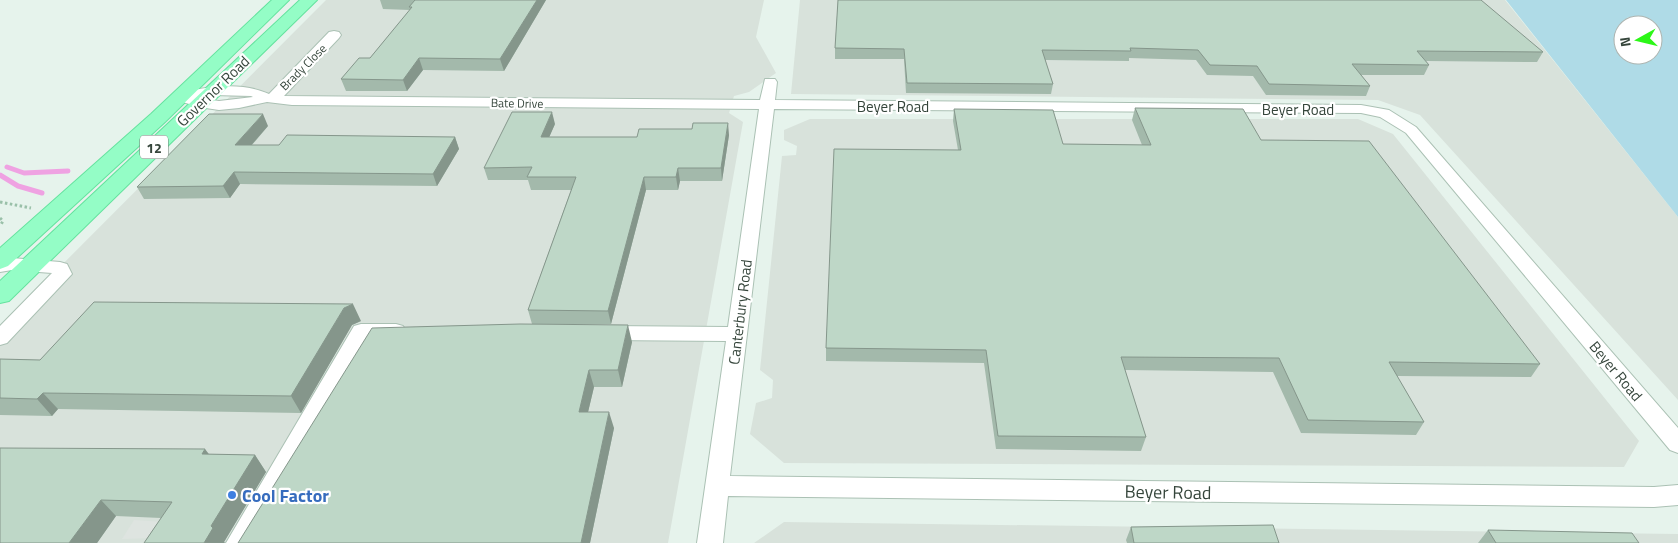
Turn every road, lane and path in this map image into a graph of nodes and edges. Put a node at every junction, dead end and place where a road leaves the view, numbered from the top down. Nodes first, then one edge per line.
1 (281, 0) edge
2 (309, 0) edge
3 (334, 35) dead end
4 (770, 82) dead end
5 (181, 96) junction
6 (206, 98) junction
7 (270, 99) junction
8 (768, 106) junction
9 (0, 202) edge
10 (56, 210) junction
11 (0, 218) edge
12 (0, 226) edge
13 (0, 261) edge
14 (31, 265) junction
15 (0, 266) edge
16 (0, 295) edge
17 (420, 331) edge
18 (589, 332) edge
19 (737, 334) junction
20 (0, 338) edge
21 (1678, 444) edge
22 (718, 486) junction
23 (1678, 495) edge
24 (239, 543) edge
25 (710, 543) edge

1 - 5 main road, Governor Road / 12
2 - 6 main road, Governor Road / 12
3 - 7 street, Brady Close
4 - 8 street, Canterbury Road
5 - 6 street, Bate Drive
5 - 10 main road, Governor Road / 12
6 - 7 street, Bate Drive
6 - 14 main road, Governor Road / 12
7 - 8 street, Bate Drive
8 - 19 street, Canterbury Road
8 - 21 street, Beyer Road
9 - 10 path
10 - 13 main road, Governor Road / 12
11 - 12 path
14 - 15 street
14 - 16 main road, Governor Road / 12
14 - 20 street
17 - 24 street
18 - 19 street
19 - 22 street, Canterbury Road
22 - 23 street, Beyer Road
22 - 25 street, Canterbury Road

